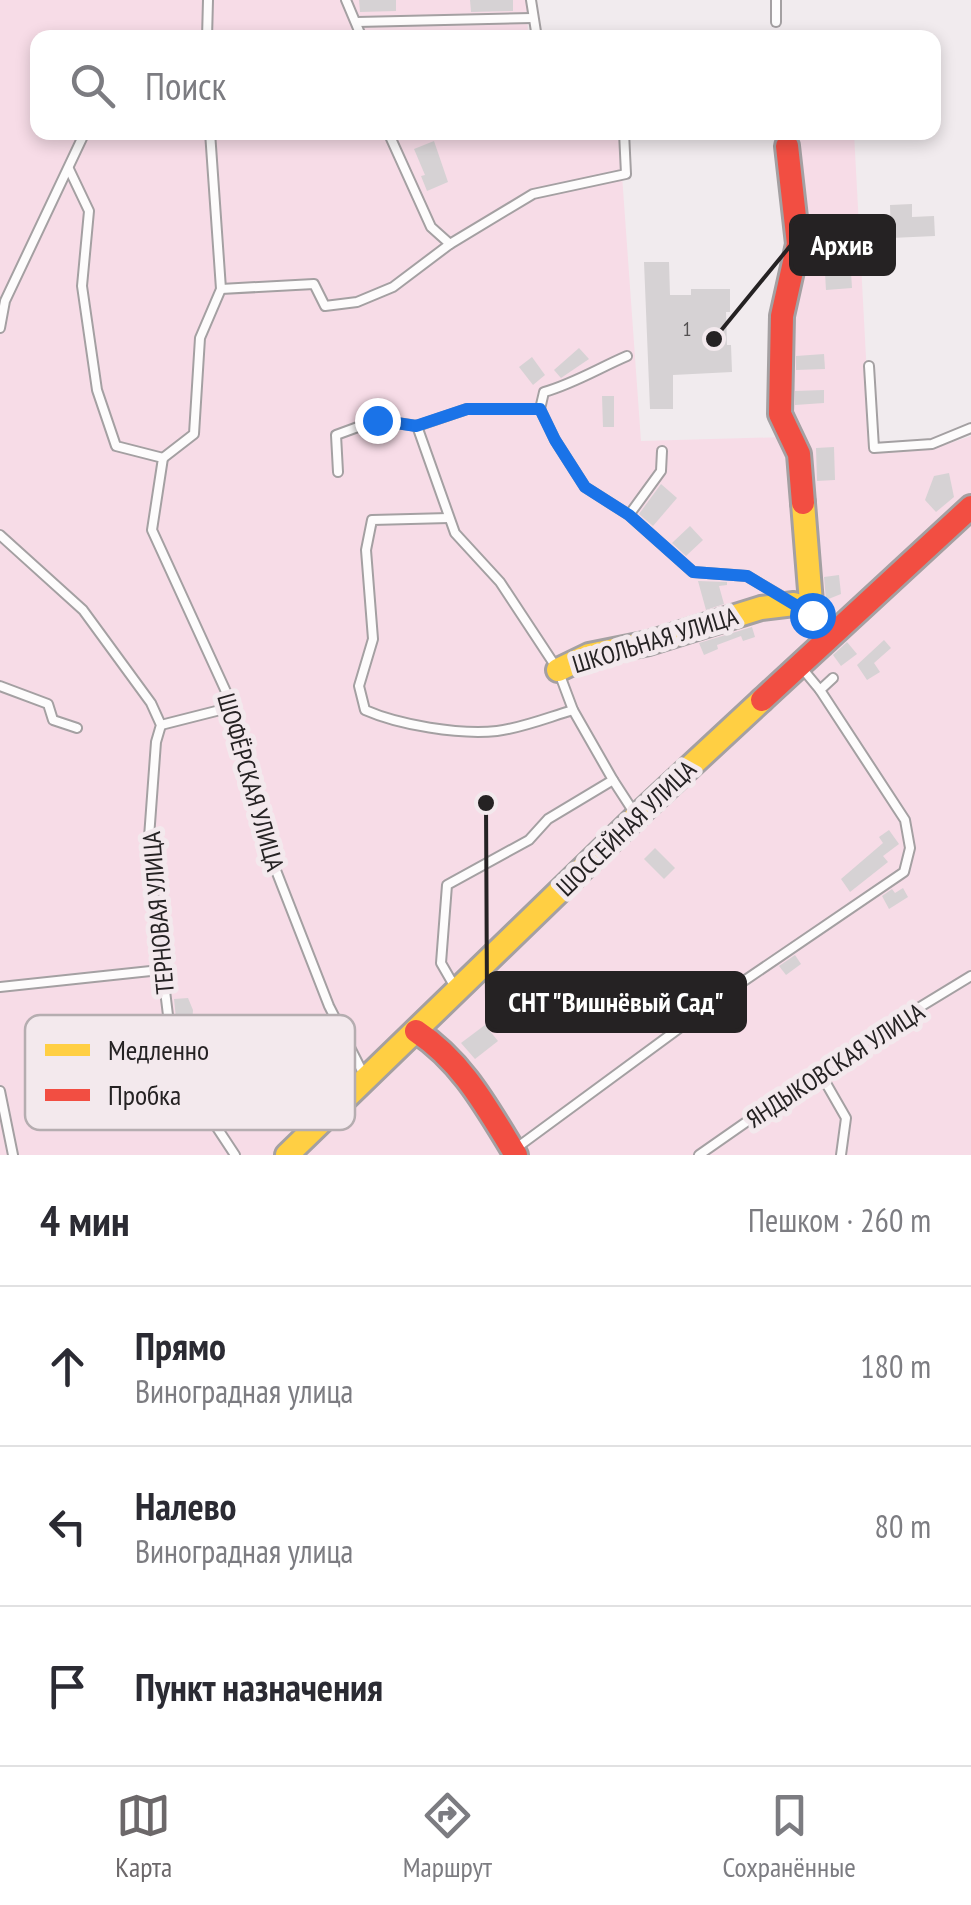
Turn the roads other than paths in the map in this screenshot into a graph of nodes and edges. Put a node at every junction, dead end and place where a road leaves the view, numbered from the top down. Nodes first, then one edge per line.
1 (208, 0) edge
2 (346, 0) edge
3 (532, 0) edge
4 (776, 0) edge
5 (532, 18) junction
6 (358, 22) junction
7 (776, 22) dead end
8 (207, 30) edge
9 (360, 30) edge
10 (534, 30) edge
11 (81, 140) edge
12 (211, 140) edge
13 (392, 140) edge
14 (624, 140) edge
15 (787, 146) dead end
16 (69, 170) junction
17 (450, 244) junction
18 (222, 289) junction
19 (0, 328) edge
20 (627, 356) dead end
21 (869, 366) dead end
22 (540, 409) junction
23 (416, 426) junction
24 (971, 428) edge
25 (662, 451) dead end
26 (163, 458) junction
27 (338, 472) dead end
28 (629, 515) junction
29 (448, 518) junction
30 (967, 520) edge
31 (0, 535) edge
32 (794, 604) junction
33 (798, 664) junction
34 (558, 670) junction
35 (833, 678) dead end
36 (0, 686) edge
37 (820, 690) junction
38 (232, 707) junction
39 (573, 710) junction
40 (161, 725) junction
41 (77, 728) dead end
42 (613, 780) junction
43 (637, 816) junction
44 (160, 970) junction
45 (971, 976) edge
46 (0, 987) edge
47 (457, 991) junction
48 (168, 1015) edge
49 (334, 1015) edge
50 (416, 1031) junction
51 (355, 1057) edge
52 (818, 1071) junction
53 (366, 1079) junction
54 (355, 1090) edge
55 (0, 1091) edge
56 (219, 1130) edge
57 (313, 1130) edge
58 (512, 1154) edge
59 (13, 1155) edge
60 (235, 1155) edge
61 (287, 1155) edge
62 (699, 1155) edge
63 (842, 1155) edge

1 - 8 lane
2 - 6 lane
3 - 5 lane
4 - 7 lane
5 - 6 lane
5 - 10 lane
6 - 9 lane
11 - 16 lane
12 - 18 lane
13 - 17 lane
14 - 17 lane
15 - 32 street
16 - 19 lane
16 - 26 lane
17 - 18 lane
18 - 26 lane
20 - 22 lane
21 - 24 lane
22 - 23 lane
22 - 28 lane
23 - 27 lane
23 - 29 lane
25 - 28 lane
26 - 38 lane, ШОФЁРСКАЯ УЛИЦА
28 - 32 lane
29 - 34 lane
29 - 39 lane
30 - 33 street, ШОССЕЙНАЯ УЛИЦА
31 - 40 lane
32 - 34 street, ШКОЛЬНАЯ УЛИЦА
33 - 37 lane
33 - 43 street, ШОССЕЙНАЯ УЛИЦА
34 - 39 lane
35 - 37 lane
36 - 41 lane
37 - 58 lane
38 - 40 lane
38 - 49 lane, ШОФЁРСКАЯ УЛИЦА
39 - 42 lane
40 - 44 lane, ТЕРНОВАЯ УЛИЦА
42 - 43 lane
42 - 47 lane
43 - 47 street, ШОССЕЙНАЯ УЛИЦА
44 - 46 lane
44 - 48 lane, ТЕРНОВАЯ УЛИЦА
45 - 52 lane, ЯНДЫКОВСКАЯ УЛИЦА
47 - 50 street, ШОССЕЙНАЯ УЛИЦА
50 - 53 street, ШОССЕЙНАЯ УЛИЦА
50 - 58 street
51 - 53 lane, ШОФЁРСКАЯ УЛИЦА
52 - 62 lane, ЯНДЫКОВСКАЯ УЛИЦА
52 - 63 lane
53 - 54 street, ШОССЕЙНАЯ УЛИЦА
55 - 59 lane
56 - 60 lane, ТЕРНОВАЯ УЛИЦА
57 - 61 street, ШОССЕЙНАЯ УЛИЦА

